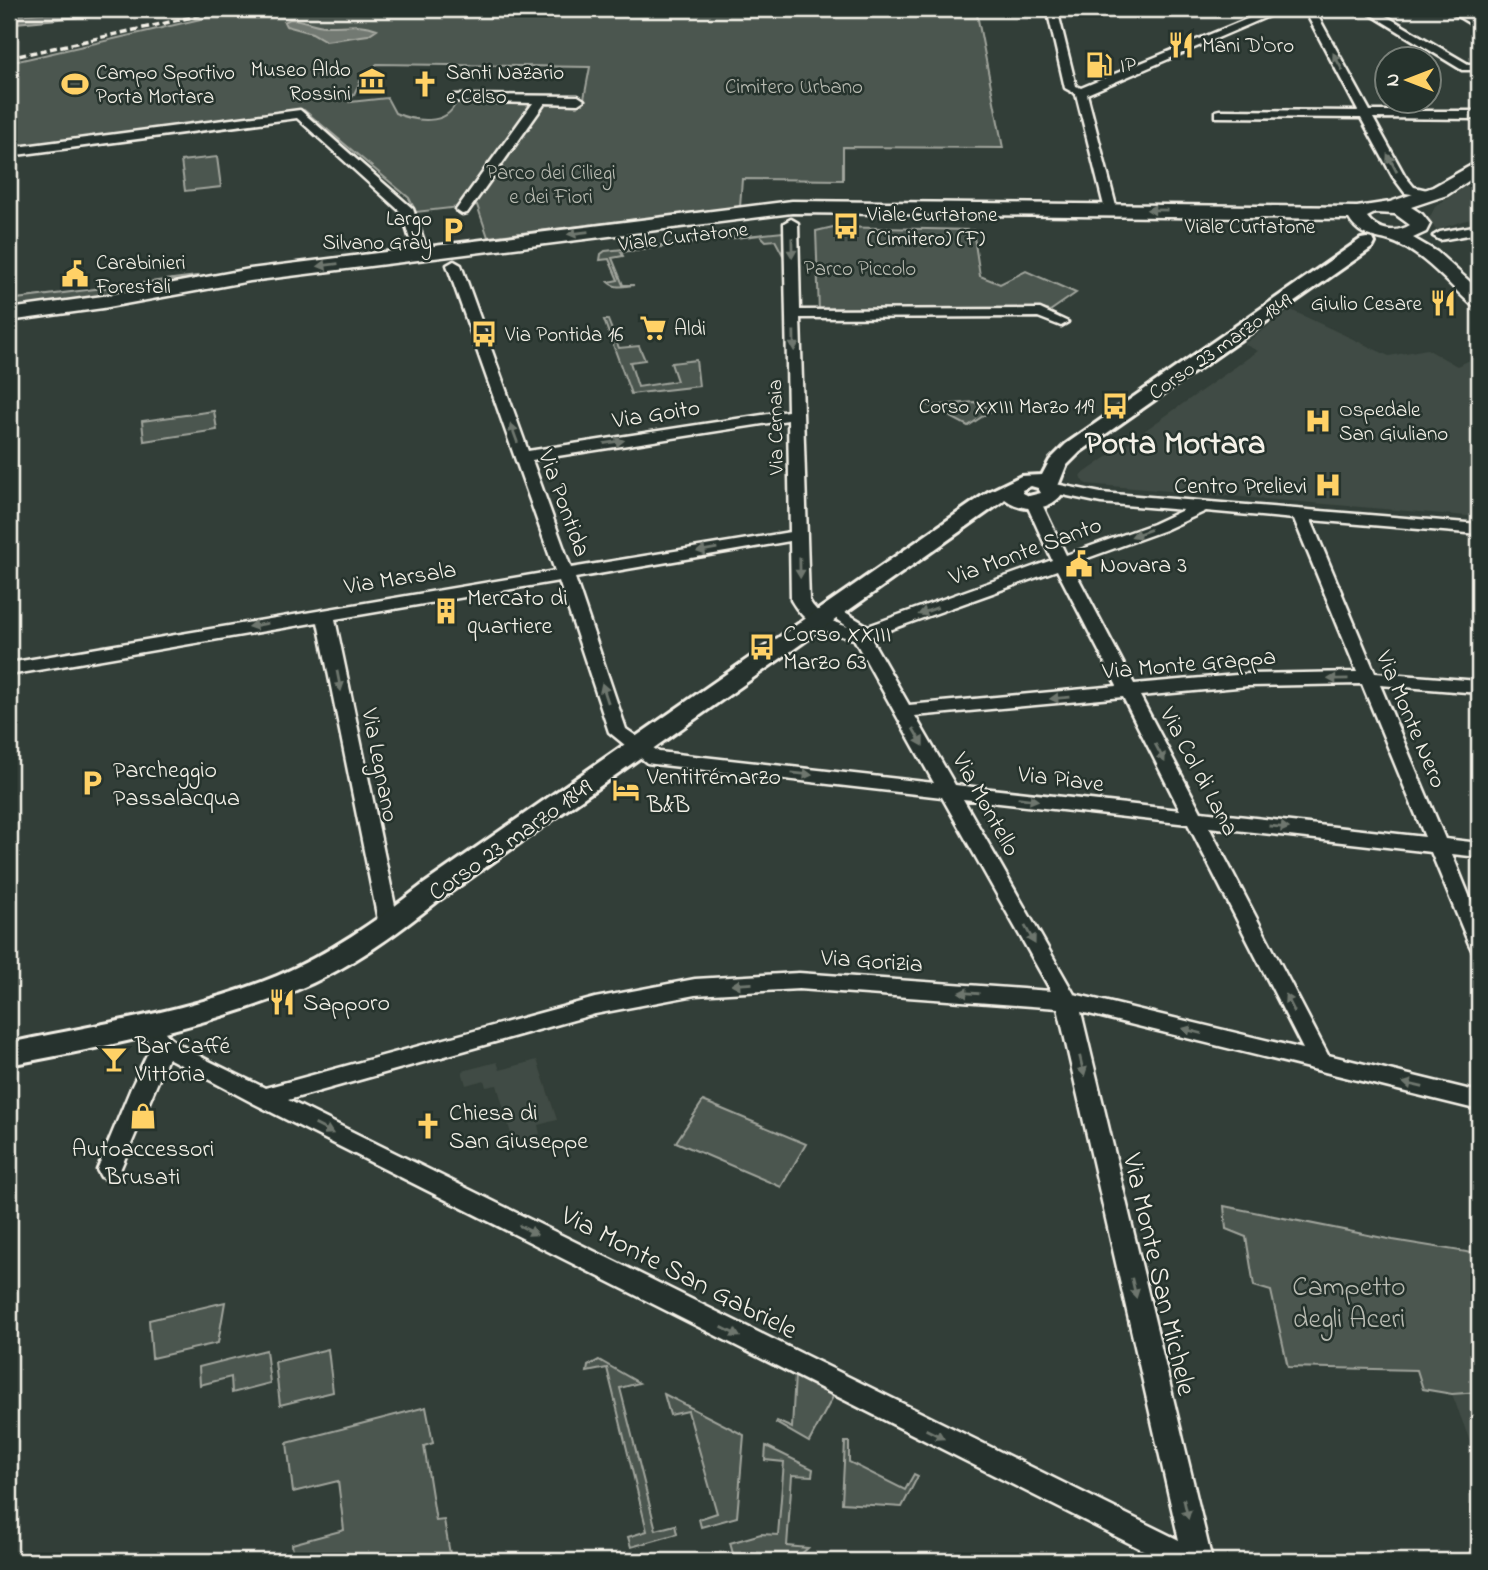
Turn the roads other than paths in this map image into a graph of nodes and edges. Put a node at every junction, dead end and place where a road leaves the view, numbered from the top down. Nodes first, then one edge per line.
1 (1052, 9) edge
2 (1280, 9) edge
3 (1309, 9) edge
4 (1367, 9) edge
5 (1455, 9) edge
6 (1479, 26) edge
7 (1479, 67) edge
8 (1080, 92) junction
9 (455, 99) dead end
10 (542, 99) junction
11 (578, 100) dead end
12 (1220, 114) dead end
13 (1366, 114) junction
14 (1479, 115) edge
15 (9, 152) edge
16 (1479, 166) edge
17 (1436, 193) junction
18 (1390, 208) junction
19 (462, 210) dead end
20 (1111, 210) junction
21 (791, 223) junction
22 (1384, 229) junction
23 (1479, 229) edge
24 (1440, 236) dead end
25 (421, 253) junction
26 (454, 265) junction
27 (1479, 301) edge
28 (793, 314) junction
29 (9, 315) edge
30 (1061, 321) dead end
31 (9, 323) edge
32 (796, 414) junction
33 (1073, 448) junction
34 (522, 457) junction
35 (1018, 484) junction
36 (1041, 496) junction
37 (1101, 498) joint
38 (1204, 506) junction
39 (1300, 514) junction
40 (963, 521) junction
41 (1479, 528) edge
42 (799, 535) junction
43 (1062, 562) junction
44 (565, 575) junction
45 (325, 614) junction
46 (828, 616) junction
47 (860, 635) junction
48 (9, 668) edge
49 (1369, 678) junction
50 (1479, 687) edge
51 (1128, 693) junction
52 (904, 711) junction
53 (640, 749) junction
54 (948, 790) junction
55 (1195, 818) junction
56 (1438, 845) junction
57 (1479, 850) edge
58 (388, 925) junction
59 (1479, 944) edge
60 (1067, 1000) junction
61 (155, 1035) junction
62 (9, 1054) edge
63 (1321, 1063) junction
64 (263, 1098) junction
65 (1479, 1101) edge
66 (109, 1170) dead end
67 (1196, 1561) edge

1 - 8 street
2 - 8 street
13 -> 3 street
4 - 7 street
5 - 6 street
8 - 20 street
9 - 10 street
10 - 11 street
10 - 19 street
12 - 13 street
13 - 14 street
17 -> 13 street
15 - 25 street
16 - 17 main road, Corso 23 marzo 1849
17 - 18 main road, Corso 23 marzo 1849
17 - 22 main road, Corso 23 marzo 1849
18 - 22 main road, Corso 23 marzo 1849
18 - 22 main road
22 -> 20 main road, Viale Curtatone
20 -> 25 main road, Viale Curtatone
21 - 22 main road, Viale Curtatone
21 - 26 main road, Viale Curtatone
21 -> 28 street, Via Cernaia
22 - 27 main road
22 - 33 street, Corso 23 marzo 1849
23 - 24 street
25 -> 29 main road, Viale Curtatone
26 - 31 main road, Viale Curtatone
34 -> 26 street, Via Pontida
28 - 30 street
28 -> 32 street, Via Cernaia
34 -> 32 street, Via Goito
32 - 42 street, Via Cernaia
33 - 35 street, Corso 23 marzo 1849
33 - 36 street, Corso 23 marzo 1849
34 - 44 street, Via Pontida
35 - 36 street
35 - 40 street, Corso 23 marzo 1849
36 - 37 street
36 - 40 street, Corso 23 marzo 1849
36 - 43 street, Via Col di Lana
37 - 38 street
38 - 39 street
38 -> 43 street, Via Monte Santo
39 - 41 street
39 - 49 street, Via Monte Nero
40 - 46 street, Corso 23 marzo 1849
42 -> 44 street, Via Marsala
42 -> 46 street, Via Cernaia
43 -> 47 street, Via Monte Santo
43 - 51 street, Via Col di Lana
44 - 45 street, Via Marsala
53 -> 44 street, Via Pontida
45 -> 48 street, Via Marsala
45 -> 58 street, Via Legnano
46 - 47 street
46 - 53 street, Corso 23 marzo 1849
47 - 52 street, Via Montello
49 - 50 street, Via Monte Grappa
49 -> 51 street, Via Monte Grappa
49 - 56 street, Via Monte Nero
51 -> 52 street, Via Monte Grappa
51 -> 55 street, Via Col di Lana
52 -> 54 street, Via Montello
53 -> 54 street, Via Piave
53 - 58 street, Corso 23 marzo 1849
54 -> 55 street, Via Piave
54 -> 60 street, Via Montello
55 -> 56 street, Via Piave
63 -> 55 street, Via Col di Lana
56 - 57 street, Via Piave
56 - 59 street, Via Monte Nero
58 - 61 street, Corso 23 marzo 1849
63 -> 60 street, Via Gorizia
60 -> 64 street, Via Gorizia
60 -> 67 street, Via Monte San Michele
61 - 62 street, Corso 23 marzo 1849
61 - 64 street, Via Monte San Gabriele
61 - 66 street
65 -> 63 street, Via Gorizia
64 -> 67 street, Via Monte San Gabriele

